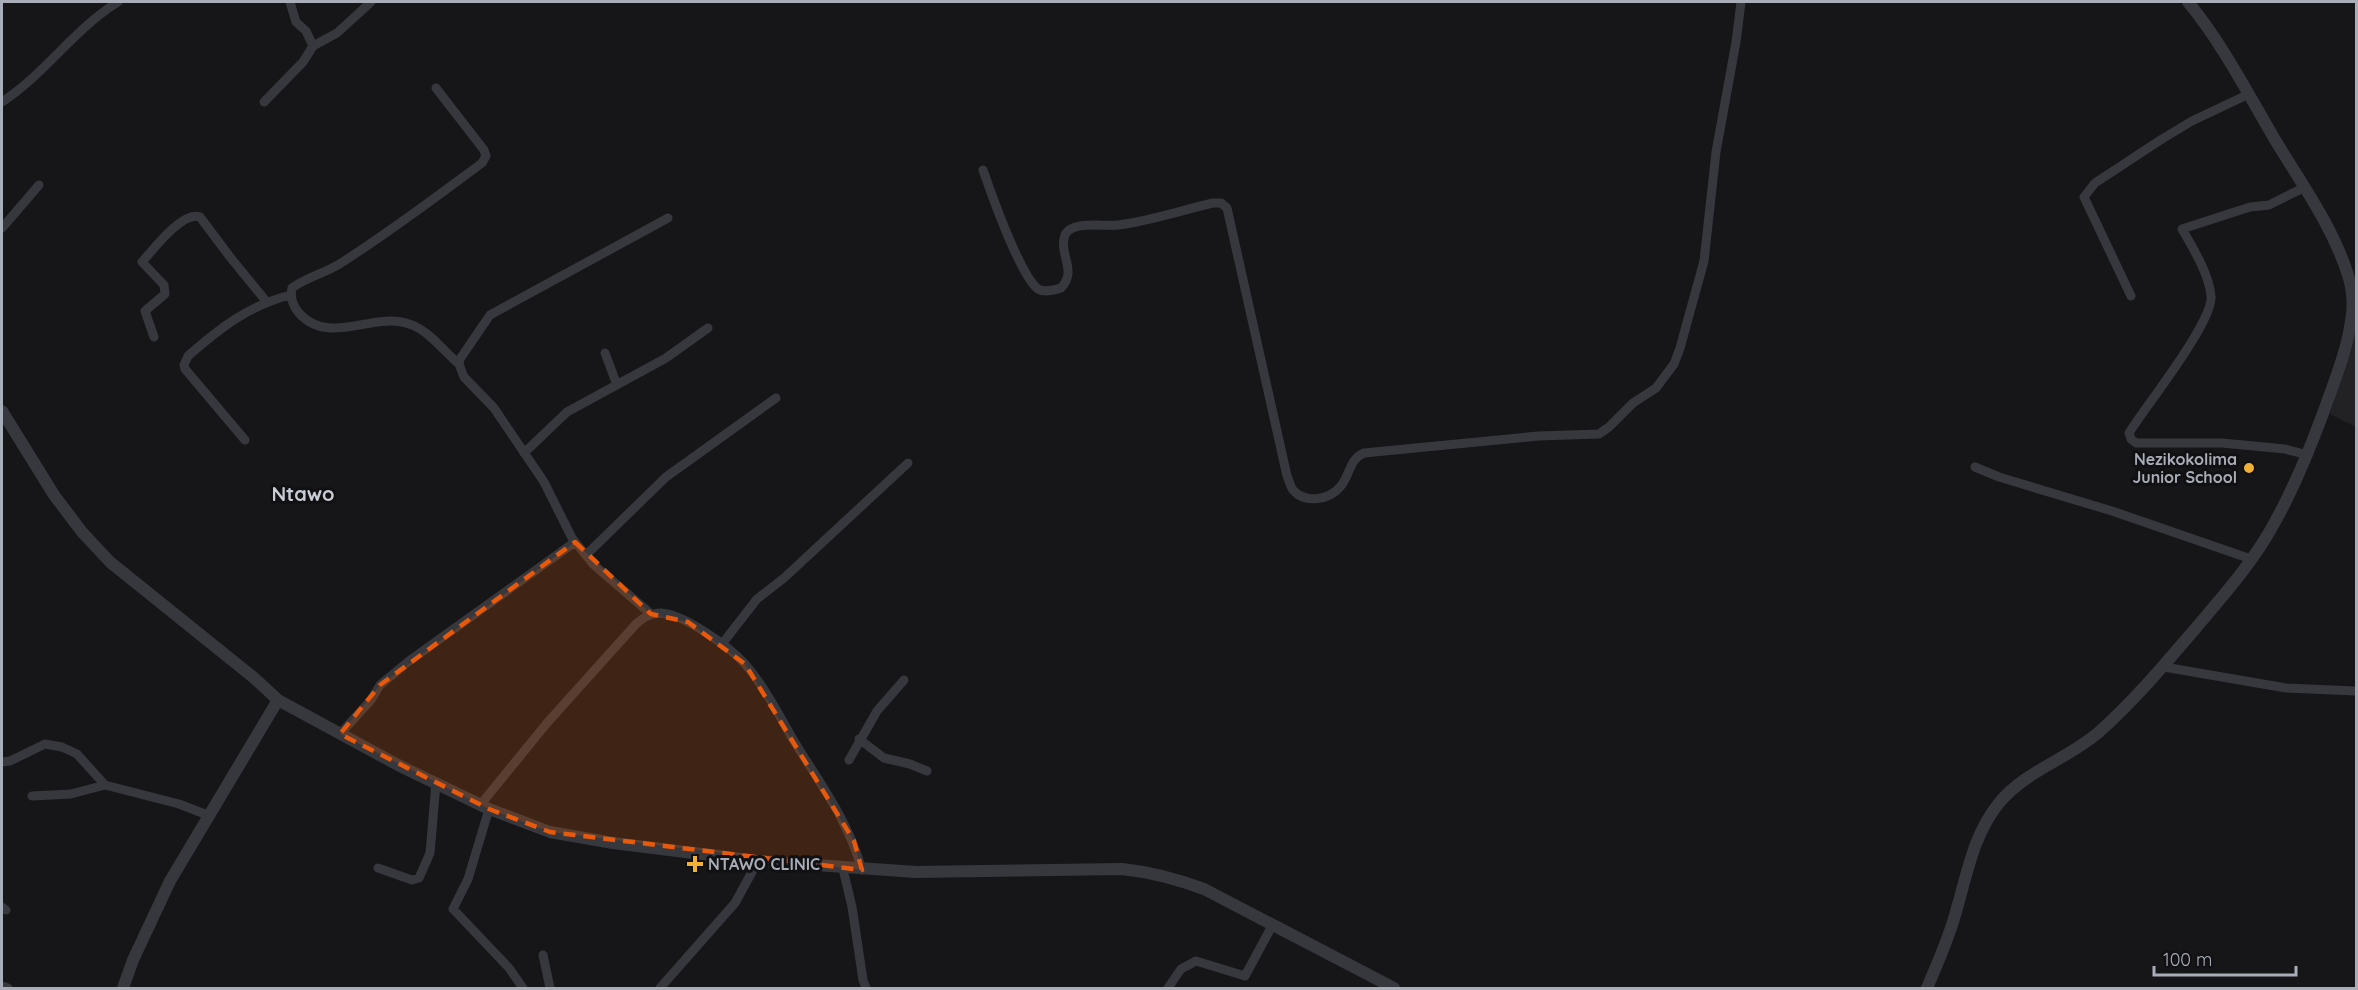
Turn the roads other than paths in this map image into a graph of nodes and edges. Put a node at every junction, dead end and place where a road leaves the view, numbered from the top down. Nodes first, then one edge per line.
1 (118, 2) edge
2 (290, 2) edge
3 (371, 2) edge
4 (1741, 2) edge
5 (2188, 2) edge
6 (313, 46) junction
7 (436, 88) dead end
8 (2249, 94) junction
9 (2, 102) edge
10 (264, 102) dead end
11 (983, 170) dead end
12 (39, 185) dead end
13 (2305, 187) junction
14 (668, 218) dead end
15 (2, 228) edge
16 (290, 295) junction
17 (2131, 296) dead end
18 (266, 301) junction
19 (2354, 319) edge
20 (708, 328) dead end
21 (154, 337) dead end
22 (605, 353) dead end
23 (459, 364) junction
24 (617, 385) junction
25 (776, 398) dead end
26 (2, 411) edge
27 (245, 440) dead end
28 (524, 453) junction
29 (2308, 455) junction
30 (908, 463) dead end
31 (1975, 467) dead end
32 (575, 542) junction
33 (586, 555) junction
34 (2251, 559) junction
35 (651, 614) junction
36 (722, 644) junction
37 (2164, 667) junction
38 (904, 680) dead end
39 (2356, 691) edge
40 (278, 700) junction
41 (340, 734) junction
42 (859, 739) junction
43 (849, 760) dead end
44 (2, 762) edge
45 (927, 771) dead end
46 (436, 783) junction
47 (105, 785) junction
48 (32, 796) dead end
49 (485, 807) junction
50 (210, 816) junction
51 (758, 861) junction
52 (378, 868) dead end
53 (843, 869) junction
54 (862, 870) junction
55 (1272, 926) junction
56 (543, 955) dead end
57 (2, 986) edge
58 (8, 988) edge
59 (123, 988) edge
60 (523, 988) edge
61 (550, 988) edge
62 (660, 988) edge
63 (866, 988) edge
64 (1168, 988) edge
65 (1394, 988) edge
66 (1927, 988) edge

1 - 9 street
2 - 6 street
3 - 6 street
4 - 11 street
5 - 8 street
6 - 10 street
7 - 16 street
8 - 13 street
8 - 17 street
12 - 15 street
13 - 19 street
13 - 29 street
14 - 23 street
16 - 18 street
16 - 23 street
18 - 21 street
18 - 27 street
19 - 29 street
20 - 24 street
22 - 24 street
23 - 28 street
24 - 28 street
25 - 33 street
26 - 40 street
28 - 32 street
29 - 34 street
30 - 36 street
31 - 34 street
32 - 33 street
32 - 41 street
33 - 35 street
34 - 37 street
35 - 36 street
35 - 49 street
36 - 54 street
37 - 39 street
37 - 66 street
38 - 42 street
40 - 41 street
40 - 50 street
41 - 46 street
42 - 43 street
42 - 45 street
44 - 47 street
46 - 49 street
46 - 52 street
47 - 48 street
47 - 50 street
49 - 51 street
49 - 60 street
50 - 59 street
51 - 53 street
51 - 62 street
53 - 54 street
53 - 63 street
54 - 55 street
55 - 64 street
55 - 65 street
56 - 61 street
57 - 58 street

